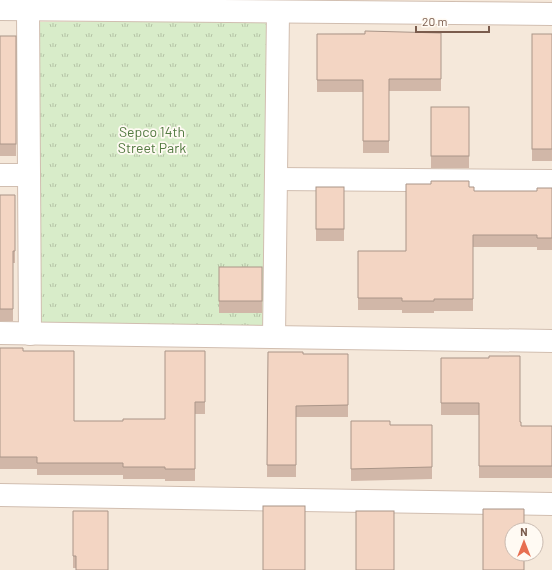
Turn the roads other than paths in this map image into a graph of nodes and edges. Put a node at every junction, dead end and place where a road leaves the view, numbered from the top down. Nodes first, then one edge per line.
1 (0, 9) edge
2 (28, 10) junction
3 (278, 12) junction
4 (552, 14) edge
5 (0, 175) edge
6 (29, 176) junction
7 (276, 179) junction
8 (552, 181) edge
9 (0, 333) edge
10 (30, 334) junction
11 (274, 337) junction
12 (552, 341) edge
13 (0, 495) edge
14 (552, 504) edge

1 - 2 street
2 - 3 street
2 - 6 street
3 - 4 street
3 - 7 street
5 - 6 street
6 - 10 street
7 - 8 street
7 - 11 street
9 - 10 street
10 - 11 street
11 - 12 street
13 - 14 street

